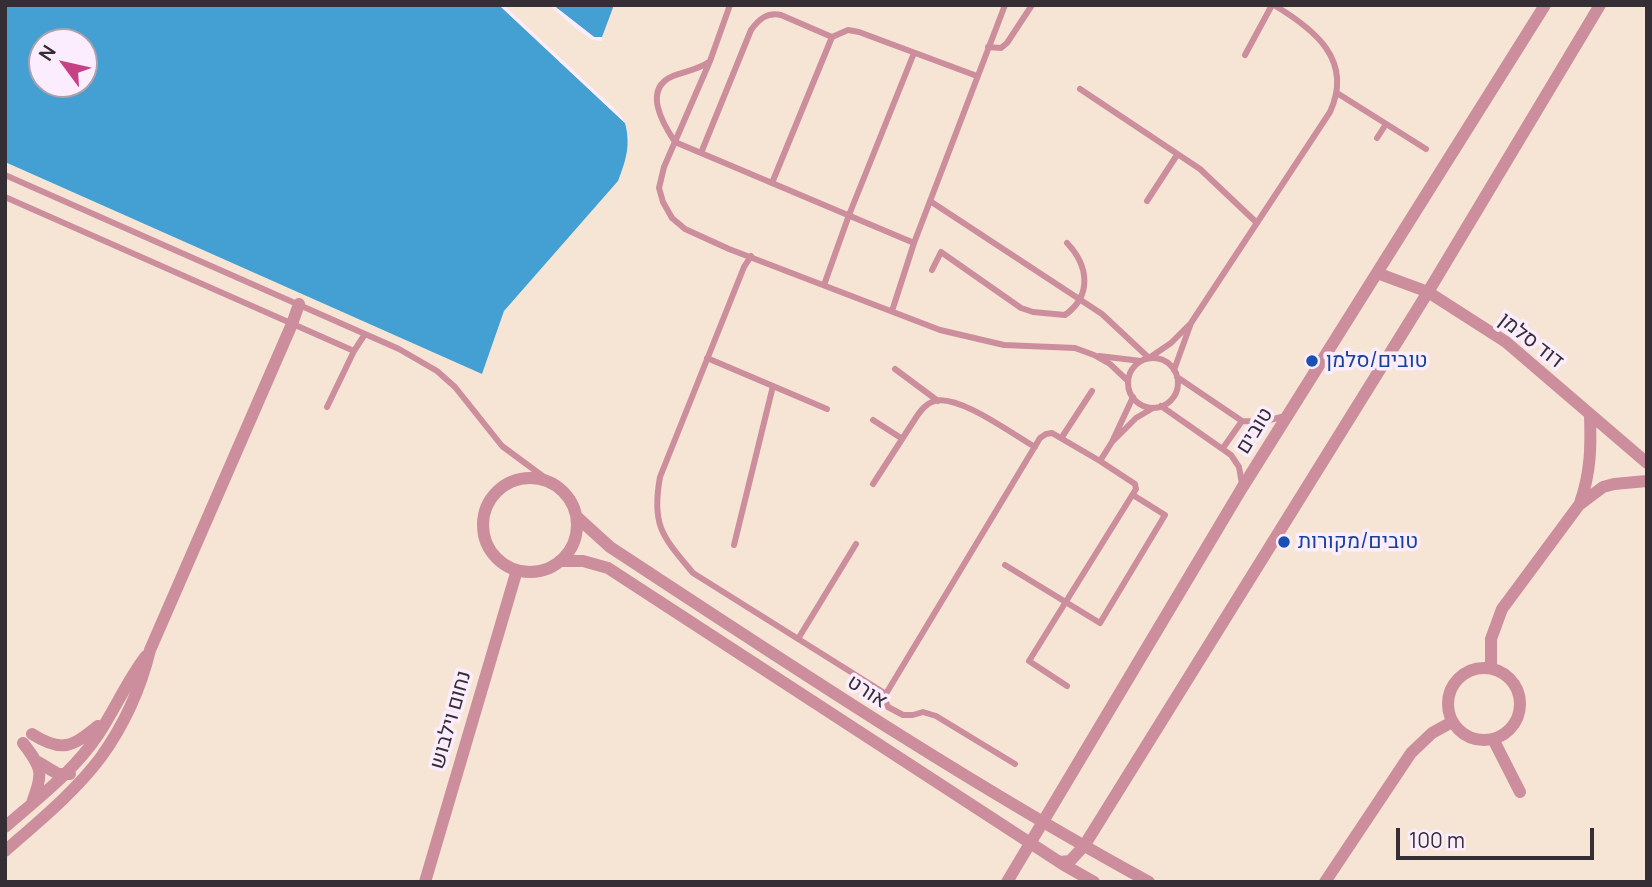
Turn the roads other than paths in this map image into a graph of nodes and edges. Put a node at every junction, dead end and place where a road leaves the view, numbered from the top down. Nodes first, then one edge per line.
1 (730, 5) edge
2 (1005, 5) edge
3 (1032, 5) edge
4 (1273, 5) edge
5 (1545, 5) edge
6 (1600, 5) edge
7 (832, 37) junction
8 (988, 47) junction
9 (914, 53) junction
10 (1245, 55) dead end
11 (710, 61) junction
12 (977, 76) junction
13 (1080, 89) dead end
14 (1337, 93) junction
15 (1386, 124) junction
16 (1377, 138) dead end
17 (675, 142) junction
18 (1426, 149) dead end
19 (701, 153) junction
20 (1177, 155) junction
21 (5, 175) edge
22 (772, 183) junction
23 (5, 197) edge
24 (930, 201) junction
25 (1147, 201) dead end
26 (849, 215) junction
27 (1257, 223) junction
28 (914, 243) junction
29 (1067, 243) dead end
30 (751, 256) junction
31 (932, 270) dead end
32 (1377, 273) junction
33 (824, 285) junction
34 (1429, 292) junction
35 (1080, 298) junction
36 (299, 304) junction
37 (892, 311) junction
38 (1191, 323) junction
39 (292, 324) junction
40 (365, 334) junction
41 (354, 351) junction
42 (1094, 355) junction
43 (707, 358) junction
44 (1145, 360) junction
45 (895, 369) dead end
46 (1175, 374) junction
47 (1128, 381) junction
48 (773, 386) junction
49 (1092, 391) dead end
50 (1133, 397) junction
51 (938, 401) junction
52 (327, 407) dead end
53 (1157, 407) junction
54 (827, 409) dead end
55 (1590, 414) junction
56 (1287, 416) junction
57 (873, 420) dead end
58 (1242, 421) junction
59 (901, 438) junction
60 (1062, 438) junction
61 (1112, 442) junction
62 (1035, 447) junction
63 (1223, 448) junction
64 (1100, 461) junction
65 (1647, 463) edge
66 (548, 480) junction
67 (1647, 481) edge
68 (873, 484) dead end
69 (1242, 488) junction
70 (1133, 495) junction
71 (1579, 505) junction
72 (577, 517) junction
73 (856, 544) dead end
74 (734, 545) dead end
75 (561, 561) junction
76 (1005, 565) dead end
77 (517, 570) junction
78 (1066, 602) junction
79 (798, 639) junction
80 (150, 650) junction
81 (1491, 668) junction
82 (1067, 686) dead end
83 (886, 694) junction
84 (107, 719) junction
85 (1452, 722) junction
86 (1493, 739) junction
87 (38, 762) junction
88 (1015, 764) dead end
89 (64, 774) junction
90 (85, 775) junction
91 (1520, 792) dead end
92 (32, 803) junction
93 (1043, 822) junction
94 (5, 827) edge
95 (1030, 843) junction
96 (1084, 846) junction
97 (5, 851) edge
98 (1060, 862) junction
99 (425, 882) edge
100 (1007, 882) edge
101 (1094, 882) edge
102 (1149, 882) edge
103 (1325, 882) edge

1 - 11 lane
2 - 8 lane
3 - 8 lane
4 - 10 lane
4 - 14 lane
5 - 32 street, טובים
6 - 34 street
7 - 9 lane
7 - 19 lane
7 - 22 lane
8 - 12 lane
9 - 12 lane
9 - 26 lane
11 - 17 lane
11 - 17 lane
12 - 24 lane
13 - 20 lane
14 - 15 lane
14 - 27 lane
15 - 16 lane
15 - 18 lane
17 - 19 lane
17 - 30 lane
19 - 22 lane
20 - 25 lane
20 - 27 lane
21 - 36 lane
22 - 26 lane
23 - 39 lane
24 - 28 lane
24 - 35 lane
26 - 28 lane
26 - 33 lane
27 - 38 lane
28 - 37 lane
29 - 35 lane
30 - 33 lane
30 - 43 lane
31 - 35 lane
32 - 34 street, דוד סלמן
32 - 56 street, טובים
33 - 37 lane
34 - 55 street, דוד סלמן
34 - 96 street
35 - 44 lane
36 - 39 street
36 - 40 lane
37 - 42 lane
38 - 44 lane
38 - 46 lane
39 - 41 lane
39 - 80 street
40 - 41 lane
40 - 66 lane
41 - 52 lane
42 - 44 lane
42 - 47 lane
43 - 48 lane
43 - 79 lane
44 - 46 lane
44 - 47 lane
45 - 51 lane
46 - 53 lane
46 - 58 lane
47 - 50 lane
48 - 54 lane
48 - 74 lane
49 - 60 lane
50 - 53 lane
50 - 61 lane
51 - 59 lane
51 - 62 lane
53 - 61 lane
53 - 63 lane
55 - 65 street, דוד סלמן
55 - 71 street
56 - 58 lane
56 - 69 street, טובים
57 - 59 lane
58 - 63 lane
59 - 68 lane
60 - 62 lane
60 - 64 lane
61 - 64 lane
62 - 83 lane
63 - 69 lane
64 - 70 lane
66 - 72 street
66 - 77 street
67 - 71 street
69 - 93 street, טובים
70 - 78 lane
70 - 78 lane
71 - 81 street
72 - 75 street
72 - 93 street, אורט
73 - 79 lane
75 - 77 street
75 - 95 street, אורט
76 - 78 lane
77 - 99 street, נחום וילבוש
78 - 82 lane
79 - 83 lane
80 - 84 street
80 - 90 street
81 - 85 street
81 - 86 street
83 - 88 lane
84 - 87 street
84 - 89 street
85 - 86 street
85 - 103 street
86 - 91 street
87 - 89 street
87 - 92 street
89 - 90 street
89 - 92 street
90 - 97 street
92 - 94 street
93 - 95 street, טובים
93 - 96 street, אורט
95 - 98 street, אורט
95 - 100 street, טובים
96 - 98 street
96 - 102 street, אורט
98 - 101 street, אורט

